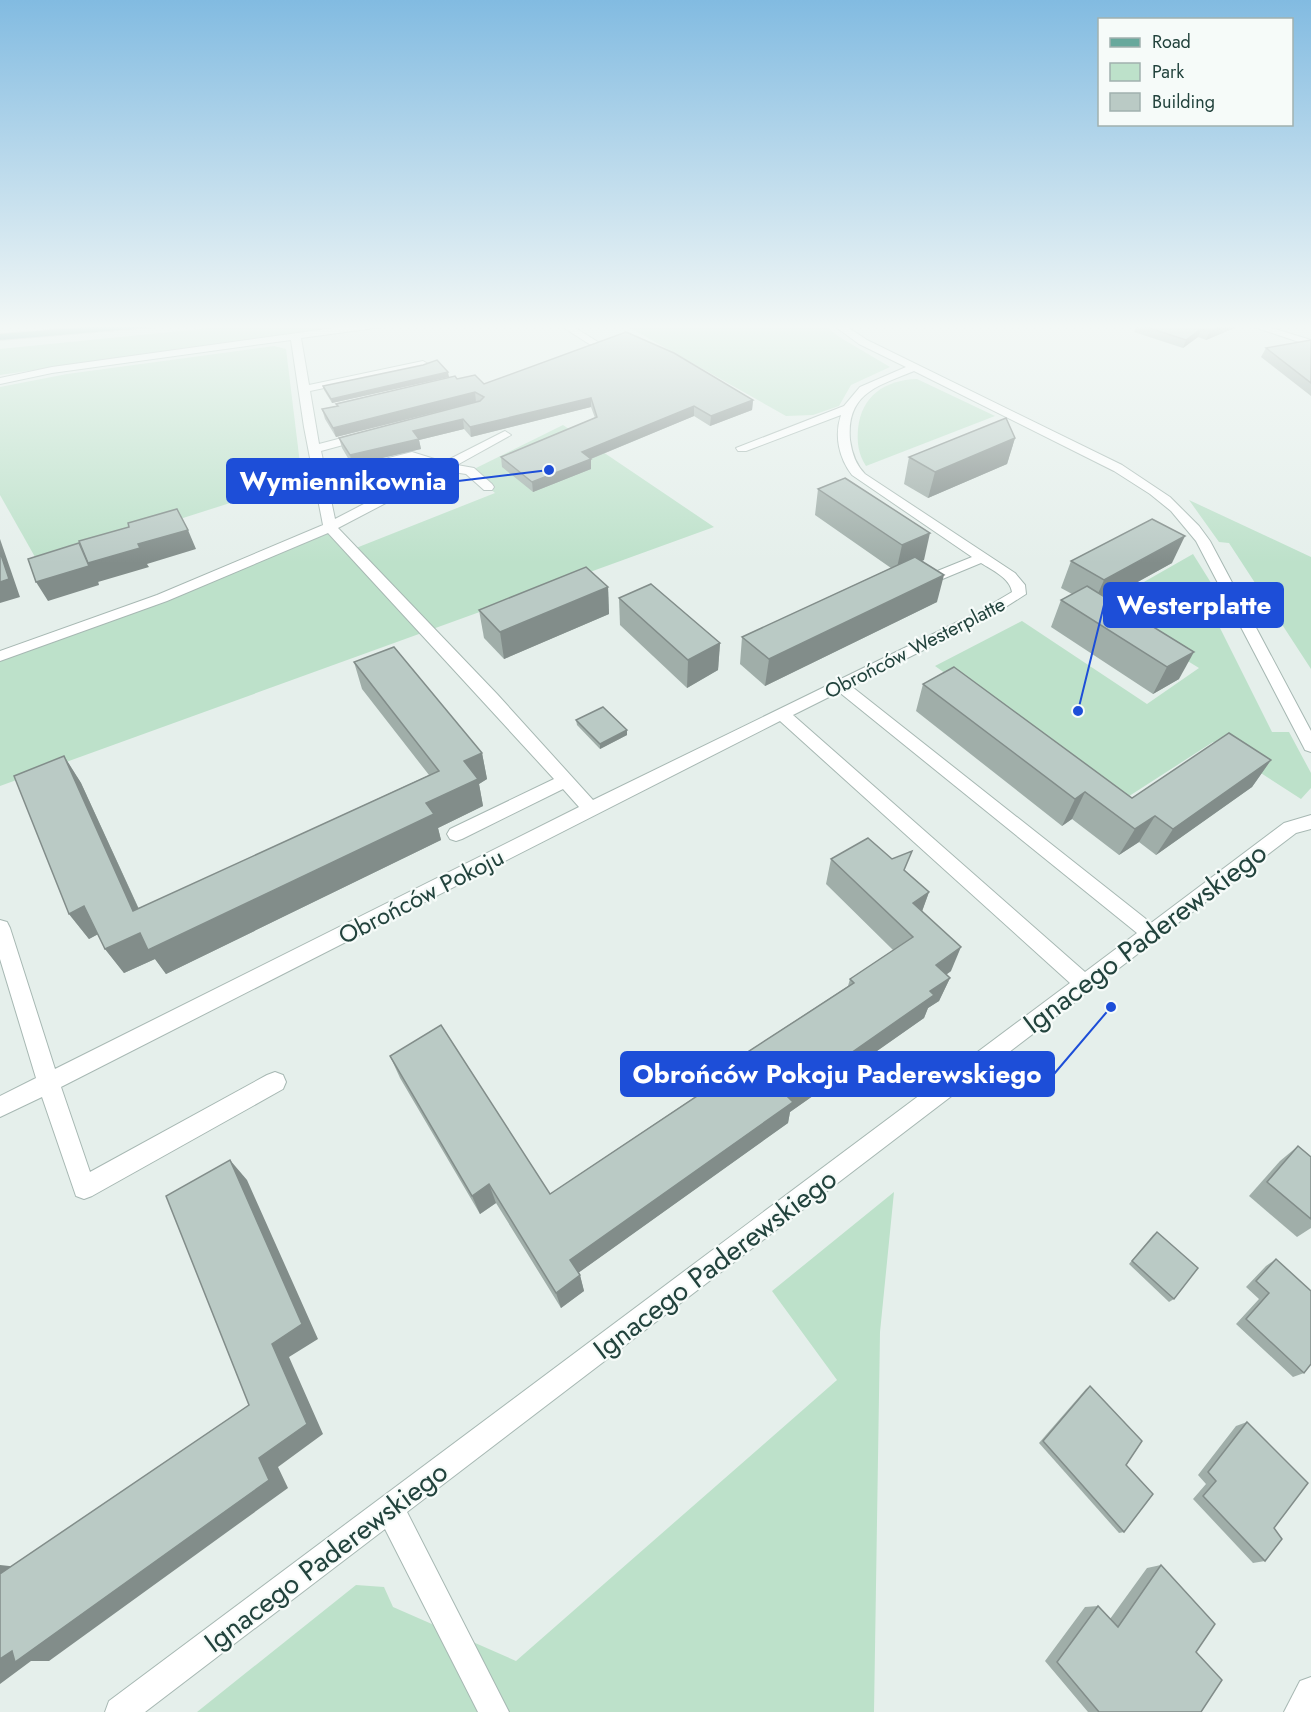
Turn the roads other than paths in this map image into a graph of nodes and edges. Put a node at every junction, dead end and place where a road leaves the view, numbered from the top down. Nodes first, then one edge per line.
1 (310, 404) edge
2 (850, 404) edge
3 (987, 404) edge
4 (846, 409) junction
5 (380, 432) edge
6 (505, 435) edge
7 (742, 448) dead end
8 (314, 449) junction
9 (447, 467) junction
10 (320, 479) junction
11 (488, 487) dead end
12 (330, 527) junction
13 (980, 558) junction
14 (934, 577) edge
15 (0, 656) edge
16 (841, 686) junction
17 (783, 715) junction
18 (1311, 746) edge
19 (565, 781) junction
20 (591, 810) junction
21 (1311, 822) edge
22 (456, 834) dead end
23 (0, 928) edge
24 (1150, 933) junction
25 (1085, 984) junction
26 (50, 1082) junction
27 (275, 1082) dead end
28 (0, 1107) edge
29 (390, 1509) junction
30 (1311, 1692) edge
31 (120, 1712) edge
32 (494, 1712) edge
33 (1299, 1712) edge

1 - 8 street
2 - 4 street
3 - 18 street
4 - 7 street
4 - 13 street, Obrońców Westerplatte
5 - 8 street
6 - 9 street
8 - 10 street
9 - 10 street
9 - 11 street
9 - 12 street
10 - 12 street
12 - 15 street
12 - 19 street
13 - 14 street
13 - 16 street, Obrońców Westerplatte
16 - 17 street, Obrońców Westerplatte
16 - 24 street
17 - 20 street, Obrońców Westerplatte
17 - 25 street
19 - 20 street
19 - 22 street
20 - 26 street, Obrońców Pokoju
21 - 24 street, Ignacego Paderewskiego
23 - 26 street
24 - 25 street, Ignacego Paderewskiego
25 - 29 street, Ignacego Paderewskiego
26 - 27 street
26 - 28 street, Obrońców Pokoju
29 - 31 street, Ignacego Paderewskiego
29 - 32 street
30 - 33 street

